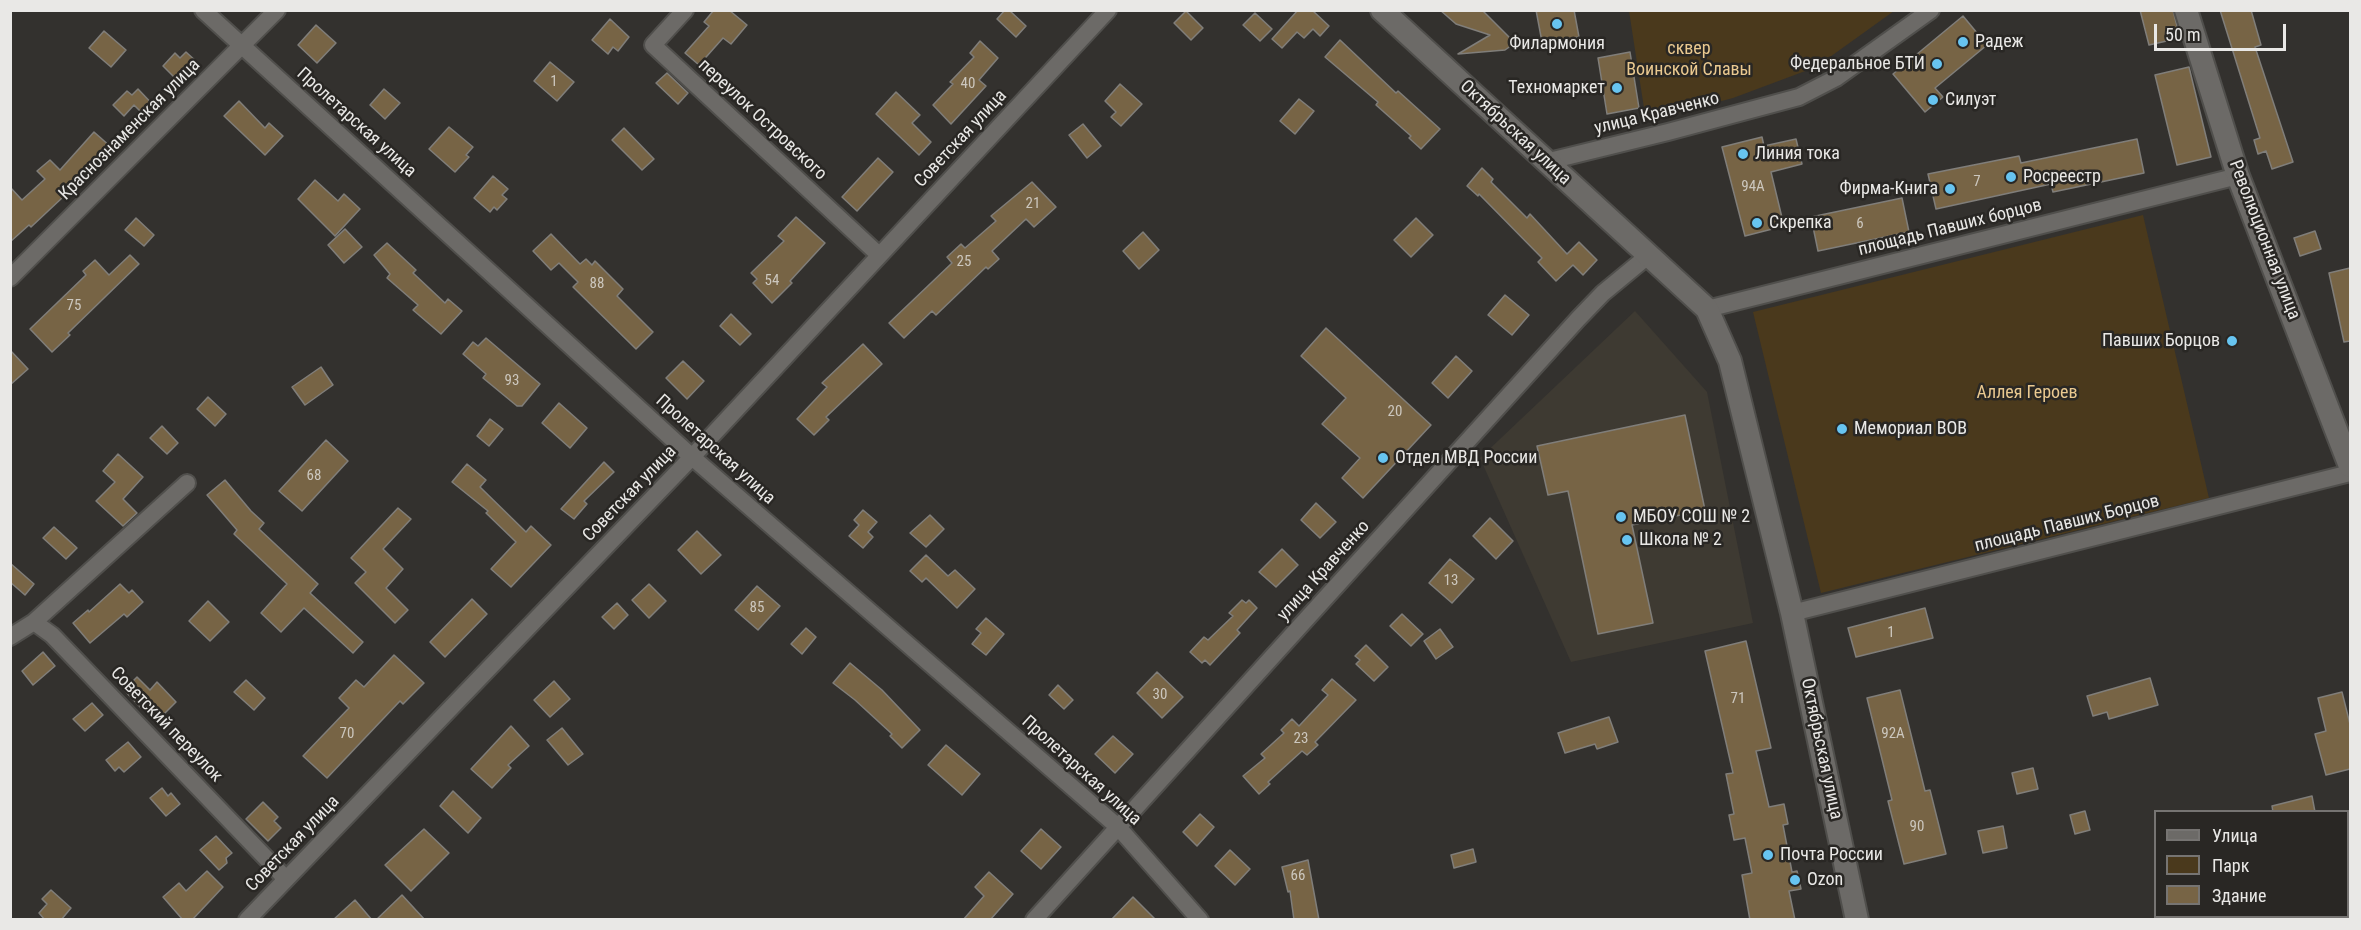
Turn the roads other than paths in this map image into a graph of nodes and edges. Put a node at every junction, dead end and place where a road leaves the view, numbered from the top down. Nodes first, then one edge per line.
1 (203, 10) edge
2 (277, 10) edge
3 (685, 10) edge
4 (1108, 10) edge
5 (1382, 10) edge
6 (1931, 10) edge
7 (2186, 10) edge
8 (242, 46) junction
9 (1545, 162) junction
10 (2238, 176) junction
11 (879, 255) junction
12 (1649, 255) junction
13 (10, 278) edge
14 (1707, 309) junction
15 (692, 457) junction
16 (2350, 466) edge
17 (2350, 473) edge
18 (187, 483) dead end
19 (1792, 613) junction
20 (34, 622) junction
21 (10, 638) edge
22 (1118, 827) junction
23 (286, 879) junction
24 (247, 920) edge
25 (1034, 920) edge
26 (1200, 920) edge
27 (1857, 920) edge

1 - 8 street, Пролетарская улица
2 - 8 street, Краснознаменская улица
3 - 11 street, переулок Островского
4 - 11 street, Советская улица
5 - 9 main road, Октябрьская улица
6 - 9 street, улица Кравченко
7 - 10 main road, Революционная улица
8 - 13 street, Краснознаменская улица
8 - 15 street, Пролетарская улица
9 - 12 main road, Октябрьская улица
10 - 14 street, площадь Павших борцов
10 - 16 main road, Революционная улица
11 - 15 street, Советская улица
12 - 14 main road, Октябрьская улица
12 - 22 street, улица Кравченко
14 - 19 main road, Октябрьская улица
15 - 22 street, Пролетарская улица
15 - 23 street, Советская улица
17 - 19 street, площадь Павших Борцов
18 - 20 street
19 - 27 main road, Октябрьская улица
20 - 21 street
20 - 23 street, Советский переулок
22 - 25 street, улица Кравченко
22 - 26 street, Пролетарская улица
23 - 24 street, Советская улица

